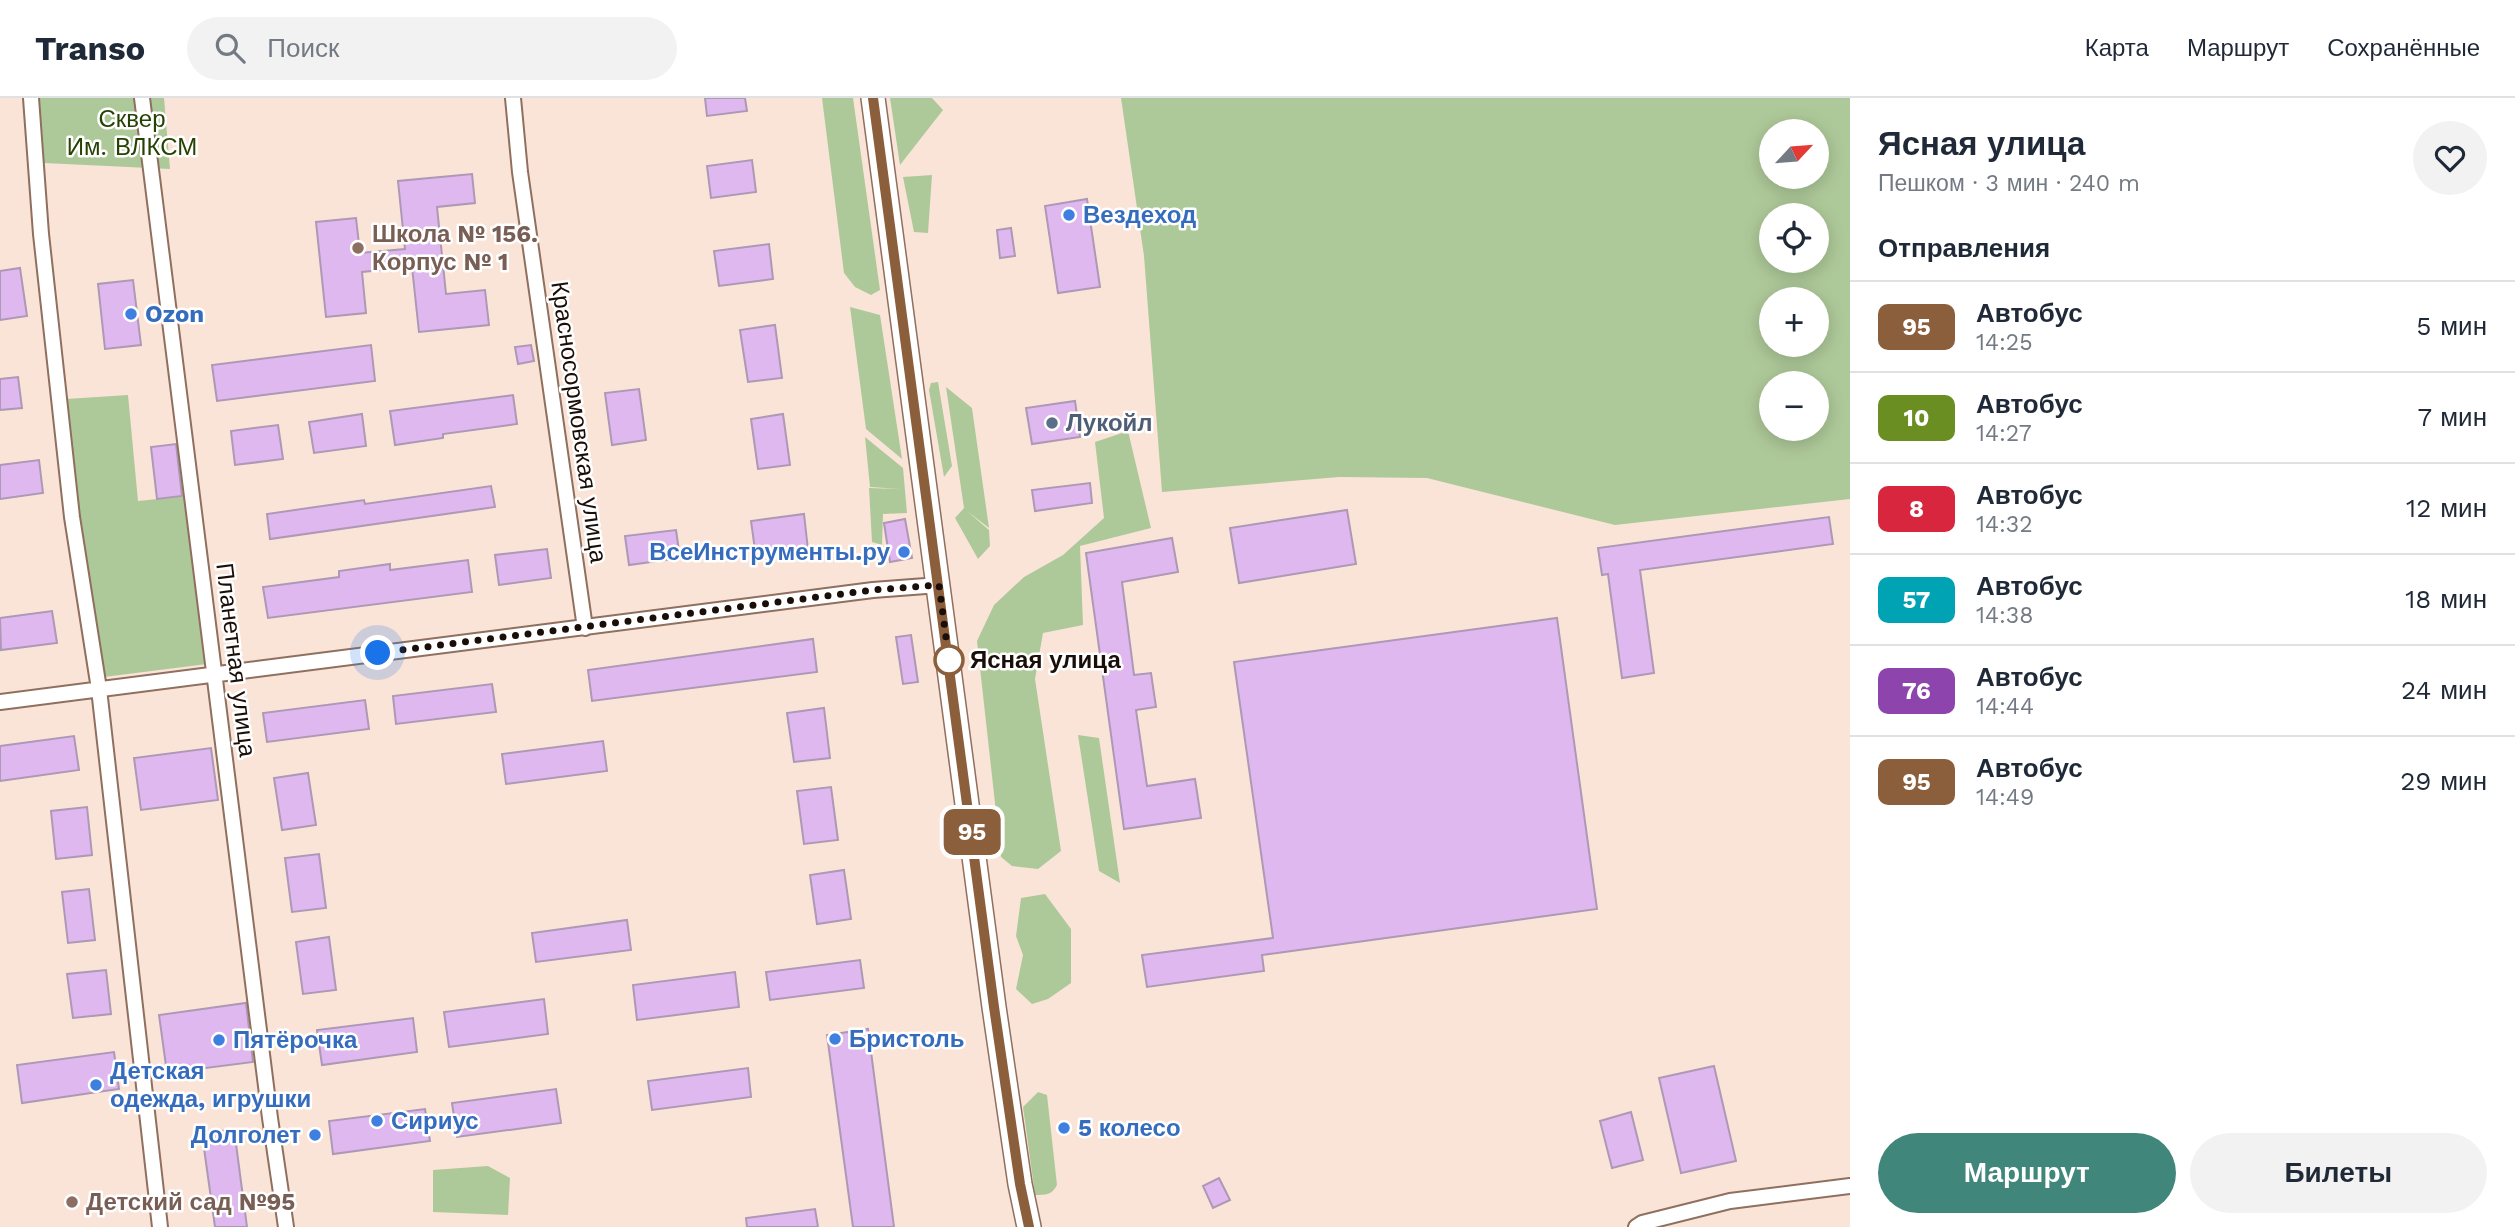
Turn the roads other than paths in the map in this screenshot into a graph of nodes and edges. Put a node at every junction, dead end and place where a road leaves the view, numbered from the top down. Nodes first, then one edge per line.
1 (31, 98) edge
2 (142, 98) edge
3 (513, 98) edge
4 (873, 98) edge
5 (939, 585) junction
6 (584, 628) junction
7 (214, 673) junction
8 (99, 689) junction
9 (0, 702) edge
10 (1850, 1186) edge
11 (160, 1227) edge
12 (286, 1227) edge
13 (1029, 1227) edge
14 (1636, 1227) edge

1 - 8 street
2 - 7 street, Планетная улица
3 - 6 street, Красносормовская улица
4 - 5 main road
5 - 6 street
5 - 13 main road
6 - 7 street
7 - 8 street
7 - 12 street, Планетная улица
8 - 9 street
8 - 11 street
10 - 14 street

